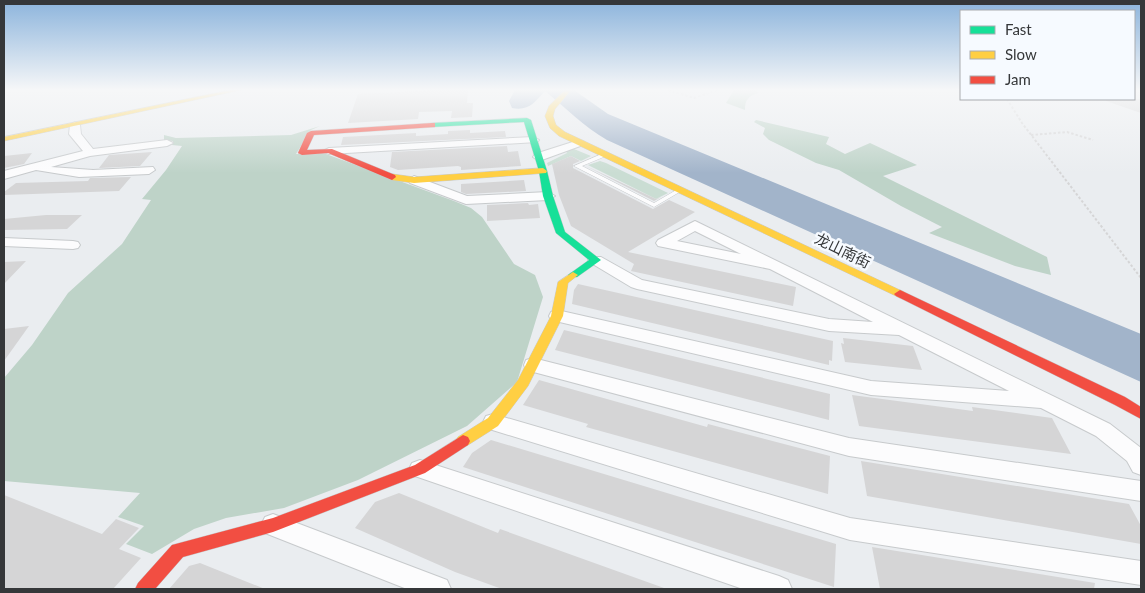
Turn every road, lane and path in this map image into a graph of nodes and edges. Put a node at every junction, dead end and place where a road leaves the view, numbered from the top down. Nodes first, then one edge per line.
1 (109, 118) edge
2 (549, 118) edge
3 (1019, 118) edge
4 (75, 125) junction
5 (1031, 135) junction
6 (4, 139) edge
7 (533, 140) junction
8 (1093, 140) dead end
9 (167, 143) dead end
10 (579, 143) junction
11 (329, 151) junction
12 (90, 153) junction
13 (604, 155) junction
14 (539, 157) junction
15 (34, 166) junction
16 (149, 170) dead end
17 (543, 171) junction
18 (4, 174) edge
19 (414, 180) junction
20 (680, 190) junction
21 (548, 196) junction
22 (4, 242) edge
23 (74, 245) dead end
24 (596, 260) junction
25 (778, 266) junction
26 (1141, 278) edge
27 (557, 316) junction
28 (906, 330) junction
29 (533, 365) junction
30 (1046, 401) junction
31 (1141, 414) edge
32 (493, 422) junction
33 (1141, 466) edge
34 (420, 469) junction
35 (1141, 491) edge
36 (273, 525) junction
37 (1141, 572) edge
38 (144, 589) edge
39 (438, 589) edge
40 (779, 589) edge

1 - 4 street
2 - 10 street, 龙山南街
3 - 5 path
4 - 6 street
4 - 12 street
5 - 8 path
5 - 26 path
7 - 11 street
7 - 11 street
7 - 14 street
9 - 12 street
10 - 13 street, 龙山南街
10 - 14 street
11 - 19 street
12 - 15 street
13 - 20 street, 龙山南街
13 - 20 lane
14 - 17 street
15 - 16 street
15 - 18 street
17 - 19 street
17 - 21 street
19 - 21 street
20 - 31 street, 龙山南街
21 - 24 street
22 - 23 street
24 - 27 street
24 - 28 street
25 - 25 street
25 - 28 street
27 - 29 street
27 - 30 street
28 - 30 street
29 - 32 street
29 - 35 street
30 - 33 street
32 - 34 street
32 - 37 street
34 - 36 street
34 - 40 street
36 - 38 street
36 - 39 street

